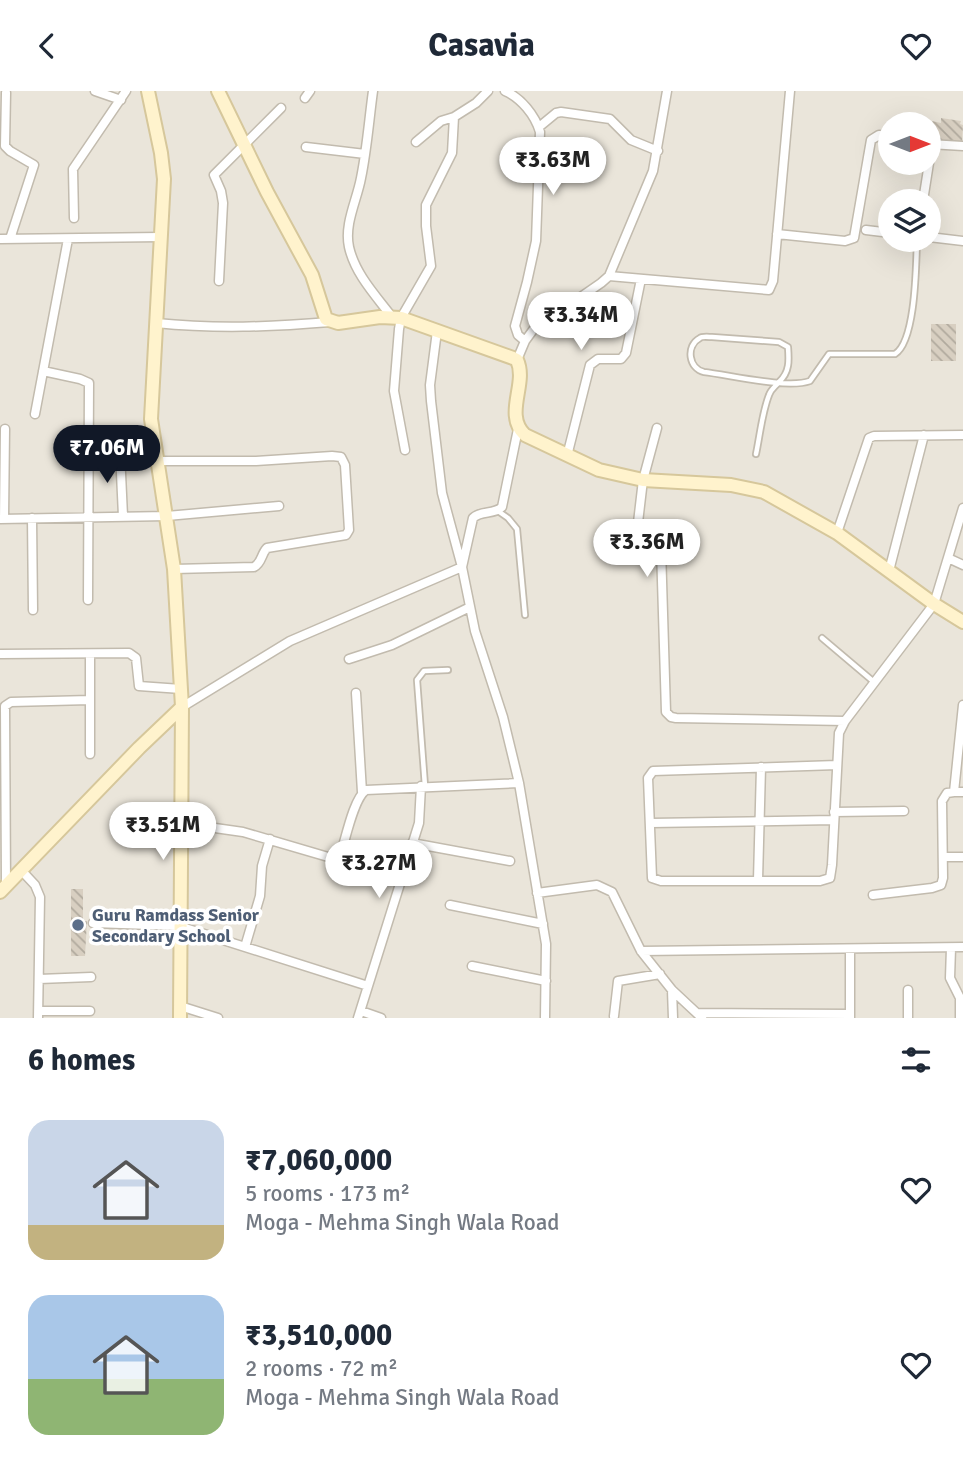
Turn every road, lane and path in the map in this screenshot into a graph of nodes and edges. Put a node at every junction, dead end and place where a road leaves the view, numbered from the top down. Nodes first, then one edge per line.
1 (95, 91) edge
2 (127, 91) edge
3 (148, 91) edge
4 (373, 91) edge
5 (488, 91) edge
6 (505, 91) edge
7 (525, 91) edge
8 (667, 91) edge
9 (790, 91) edge
10 (6, 93) dead end
11 (222, 93) edge
12 (121, 100) junction
13 (521, 101) junction
14 (281, 108) dead end
15 (454, 117) junction
16 (538, 127) junction
17 (2, 128) edge
18 (878, 136) edge
19 (416, 142) dead end
20 (942, 145) edge
21 (244, 146) junction
22 (963, 146) edge
23 (306, 147) dead end
24 (658, 151) junction
25 (365, 155) junction
26 (74, 218) dead end
27 (866, 230) dead end
28 (878, 231) edge
29 (777, 235) junction
30 (160, 237) junction
31 (941, 238) edge
32 (0, 239) edge
33 (10, 239) junction
34 (68, 239) junction
35 (963, 241) edge
36 (916, 252) edge
37 (609, 276) junction
38 (641, 279) junction
39 (219, 281) dead end
40 (396, 317) junction
41 (330, 322) junction
42 (156, 323) junction
43 (437, 331) junction
44 (526, 341) junction
45 (517, 360) junction
46 (43, 371) junction
47 (780, 382) junction
48 (35, 414) dead end
49 (657, 428) dead end
50 (5, 429) dead end
51 (519, 429) junction
52 (924, 435) junction
53 (963, 435) edge
54 (405, 450) dead end
55 (120, 452) dead end
56 (756, 454) dead end
57 (567, 456) junction
58 (158, 461) junction
59 (643, 480) junction
60 (279, 506) dead end
61 (963, 509) edge
62 (498, 511) junction
63 (123, 516) junction
64 (167, 516) junction
65 (89, 517) junction
66 (32, 518) junction
67 (2, 519) edge
68 (836, 533) junction
69 (948, 558) junction
70 (963, 565) edge
71 (462, 567) junction
72 (174, 569) junction
73 (889, 571) junction
74 (88, 600) dead end
75 (934, 604) junction
76 (470, 607) junction
77 (33, 610) dead end
78 (526, 615) dead end
79 (963, 622) edge
80 (822, 638) dead end
81 (0, 654) edge
82 (90, 654) junction
83 (349, 659) dead end
84 (448, 670) dead end
85 (874, 683) junction
86 (181, 689) junction
87 (356, 693) dead end
88 (90, 701) junction
89 (963, 705) edge
90 (182, 707) junction
91 (845, 721) junction
92 (90, 754) dead end
93 (837, 765) junction
94 (761, 767) junction
95 (519, 783) junction
96 (423, 786) junction
97 (362, 792) junction
98 (959, 792) edge
99 (904, 811) dead end
100 (834, 816) junction
101 (760, 821) junction
102 (180, 823) junction
103 (651, 823) junction
104 (270, 839) junction
105 (412, 843) junction
106 (943, 857) junction
107 (963, 857) edge
108 (510, 861) dead end
109 (21, 870) junction
110 (758, 880) junction
111 (3, 889) edge
112 (537, 894) junction
113 (873, 895) dead end
114 (450, 905) dead end
115 (93, 923) dead end
116 (543, 924) junction
117 (179, 926) junction
118 (245, 947) junction
119 (963, 947) edge
120 (951, 948) junction
121 (850, 949) junction
122 (641, 951) junction
123 (472, 966) dead end
124 (660, 974) junction
125 (91, 977) dead end
126 (39, 979) junction
127 (547, 981) junction
128 (368, 986) junction
129 (672, 990) junction
130 (908, 990) dead end
131 (90, 1011) dead end
132 (180, 1012) edge
133 (360, 1014) edge
134 (38, 1015) edge
135 (699, 1015) edge
136 (614, 1016) edge
137 (850, 1016) edge
138 (218, 1018) edge
139 (381, 1018) edge
140 (545, 1018) edge
141 (673, 1018) edge
142 (908, 1018) edge
143 (960, 1018) edge

1 - 12 street
2 - 12 street
3 - 30 street
4 - 25 street
5 - 15 street
6 - 13 street
7 - 13 street
8 - 24 street
9 - 29 street
10 - 17 street
11 - 21 street
12 - 26 street
13 - 16 street
14 - 21 street
15 - 19 street
15 - 40 street
16 - 24 street
16 - 44 street
17 - 33 street
18 - 29 street
20 - 22 street
21 - 39 street
21 - 41 street
23 - 25 street
24 - 37 street
25 - 40 street
27 - 28 street
29 - 38 street
30 - 34 street
30 - 42 street
31 - 35 street
32 - 33 street
33 - 34 street
34 - 46 street
36 - 47 lane
37 - 38 street
37 - 44 street
38 - 57 street
40 - 41 street
40 - 43 street
40 - 54 street
41 - 42 street
42 - 58 street
43 - 45 street
43 - 71 street
44 - 45 street
45 - 51 street
46 - 48 street
46 - 65 street
47 - 47 lane
47 - 56 lane
49 - 59 street
50 - 67 street
51 - 57 street
51 - 62 street
52 - 53 street
52 - 68 street
52 - 73 street
55 - 63 street
57 - 59 street
58 - 64 street
58 - 72 street
59 - 68 street
59 - 91 street
60 - 64 street
61 - 69 street
62 - 71 street
62 - 78 lane
63 - 64 street
63 - 65 street
64 - 72 street
65 - 66 street
65 - 74 street
66 - 67 street
66 - 77 street
68 - 73 street
69 - 70 street
69 - 75 street
71 - 76 street
71 - 90 street
72 - 86 street
73 - 75 street
75 - 79 street
75 - 85 street
76 - 83 street
76 - 95 street
80 - 85 lane
81 - 82 street
82 - 86 street
82 - 88 street
84 - 96 lane
85 - 91 street
86 - 90 street
87 - 97 street
88 - 92 street
88 - 111 street
89 - 98 street
90 - 102 street
90 - 109 street
91 - 93 street
93 - 94 street
93 - 100 street
94 - 101 street
94 - 103 street
95 - 96 street
95 - 112 street
96 - 97 street
96 - 105 street
97 - 104 street
98 - 106 street
99 - 100 street
100 - 101 street
100 - 110 street
101 - 103 street
101 - 110 street
102 - 104 street
102 - 117 street
103 - 110 street
104 - 118 street
105 - 108 street
105 - 128 street
106 - 107 street
106 - 113 street
109 - 111 street
109 - 126 street
112 - 116 street
112 - 122 street
114 - 116 street
115 - 117 street
116 - 127 street
117 - 118 street
117 - 132 street
118 - 128 street
119 - 120 street
120 - 121 street
120 - 143 street
121 - 122 street
121 - 137 street
122 - 124 street
123 - 127 street
124 - 129 street
124 - 136 street
125 - 126 street
126 - 134 street
127 - 140 street
128 - 133 street
129 - 135 street
129 - 141 street
130 - 142 street
131 - 134 street
132 - 138 street
133 - 139 street
135 - 137 street

